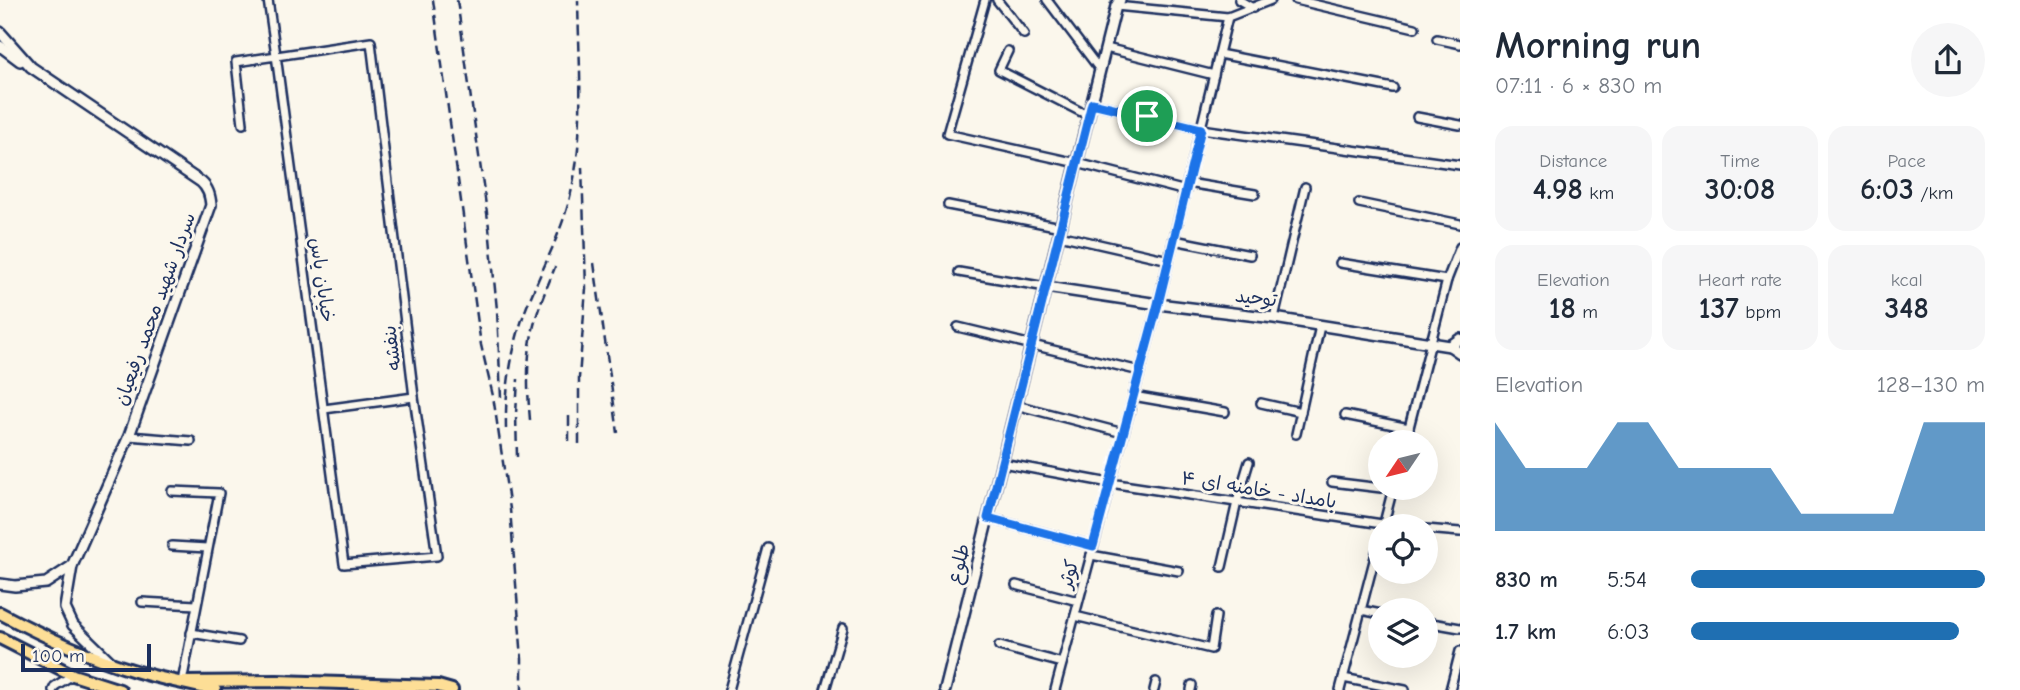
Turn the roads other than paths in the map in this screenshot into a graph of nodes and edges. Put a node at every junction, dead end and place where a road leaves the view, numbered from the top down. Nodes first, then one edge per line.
1 (268, 0) edge
2 (985, 0) edge
3 (998, 0) edge
4 (1047, 0) edge
5 (1239, 0) edge
6 (1271, 0) edge
7 (1296, 0) edge
8 (1118, 3) edge
9 (1253, 8) junction
10 (1228, 18) junction
11 (1415, 28) dead end
12 (0, 32) edge
13 (1024, 34) dead end
14 (1437, 38) dead end
15 (1460, 44) edge
16 (0, 47) edge
17 (1106, 48) junction
18 (1008, 51) dead end
19 (1219, 54) junction
20 (276, 55) junction
21 (31, 67) junction
22 (1100, 70) junction
23 (1214, 75) junction
24 (1393, 88) dead end
25 (1092, 103) junction
26 (1089, 116) junction
27 (1417, 117) dead end
28 (243, 124) dead end
29 (1460, 125) edge
30 (1201, 129) junction
31 (1077, 163) junction
32 (1460, 165) edge
33 (1187, 187) junction
34 (1305, 187) dead end
35 (1255, 194) dead end
36 (1359, 204) dead end
37 (948, 205) dead end
38 (1460, 224) edge
39 (1060, 231) junction
40 (1174, 240) junction
41 (1460, 247) edge
42 (1250, 255) dead end
43 (1169, 260) junction
44 (1340, 263) dead end
45 (958, 272) dead end
46 (1447, 280) junction
47 (1046, 287) junction
48 (1158, 304) junction
49 (1274, 318) junction
50 (1320, 326) junction
51 (958, 327) dead end
52 (1460, 340) edge
53 (1431, 343) junction
54 (1032, 345) junction
55 (1450, 346) junction
56 (1460, 353) edge
57 (1140, 371) junction
58 (1133, 396) junction
59 (414, 397) junction
60 (1261, 403) dead end
61 (1017, 405) junction
62 (324, 409) junction
63 (1225, 412) dead end
64 (1301, 412) junction
65 (1345, 415) dead end
66 (1409, 428) joint
67 (1124, 433) junction
68 (1296, 434) dead end
69 (129, 436) junction
70 (191, 441) dead end
71 (1249, 462) dead end
72 (1002, 463) junction
73 (1332, 481) dead end
74 (1110, 482) junction
75 (1368, 486) edge
76 (172, 491) dead end
77 (1237, 502) junction
78 (988, 518) junction
79 (1368, 524) edge
80 (1438, 530) edge
81 (1460, 532) edge
82 (172, 546) dead end
83 (1093, 546) junction
84 (207, 548) junction
85 (768, 548) dead end
86 (1091, 555) junction
87 (344, 564) joint
88 (72, 566) junction
89 (1223, 567) dead end
90 (1179, 571) dead end
91 (1368, 583) edge
92 (0, 584) edge
93 (1016, 585) dead end
94 (1078, 601) junction
95 (142, 602) dead end
96 (197, 605) junction
97 (1361, 610) junction
98 (1368, 611) edge
99 (0, 613) edge
100 (1074, 615) junction
101 (1216, 616) dead end
102 (1438, 624) edge
103 (843, 628) dead end
104 (1460, 628) edge
105 (191, 633) junction
106 (0, 638) edge
107 (239, 641) dead end
108 (999, 646) dead end
109 (1460, 651) edge
110 (112, 663) junction
111 (1062, 663) junction
112 (74, 675) junction
113 (1343, 678) junction
114 (182, 682) junction
115 (53, 690) edge
116 (120, 690) edge
117 (215, 690) edge
118 (452, 690) edge
119 (729, 690) edge
120 (825, 690) edge
121 (945, 690) edge
122 (1055, 690) edge
123 (1340, 690) edge
124 (1405, 690) edge
125 (1450, 690) edge

1 - 20 street, خیابان یاس
2 - 31 street
3 - 13 street
4 - 22 street
5 - 9 street
6 - 9 street
7 - 11 street
8 - 10 street
8 - 17 street, طلوع
9 - 10 street
10 - 19 street, کوثر
12 - 21 street, سردار شهید محمد رفیعیان
14 - 15 street
16 - 21 street
17 - 22 street, طلوع
17 - 23 street
18 - 26 street
19 - 23 street, کوثر
19 - 24 street
20 - 28 street
20 - 59 street, بنفشه
20 - 62 street, خیابان یاس
21 - 69 street, سردار شهید محمد رفیعیان
22 - 25 street, طلوع
23 - 30 street, کوثر
25 - 26 street, طلوع
25 - 30 street
26 - 31 street, طلوع
27 - 29 street
30 - 32 street
30 - 33 street, کوثر
31 - 33 street
31 - 39 street, طلوع
33 - 35 street
33 - 40 street, کوثر
34 - 49 street
36 - 38 street
37 - 39 street
39 - 43 street
39 - 47 street, طلوع
40 - 42 street
40 - 43 street, کوثر
41 - 46 street
43 - 48 street, کوثر
44 - 46 street
45 - 47 street
46 - 53 street
47 - 48 street, توحید
47 - 54 street, طلوع
48 - 49 street, توحید
48 - 57 street, کوثر
49 - 50 street, توحید
50 - 53 street, توحید
50 - 64 street
51 - 54 street
52 - 55 street
53 - 55 street, توحید
53 - 66 street
54 - 57 street
54 - 61 street, طلوع
55 - 56 street
57 - 58 street, کوثر
58 - 63 street
58 - 67 street, کوثر
59 - 62 street
59 - 87 street, بنفشه
60 - 64 street
61 - 67 street
61 - 72 street, طلوع
62 - 87 street, خیابان یاس
64 - 68 street
65 - 66 street
67 - 74 street, کوثر
69 - 70 street
69 - 88 street, سردار شهید محمد رفیعیان
71 - 77 street
72 - 74 street, بامداد - خامنه ای ۴
72 - 78 street, طلوع
73 - 75 street
74 - 77 street, بامداد - خامنه ای ۴
74 - 83 street, کوثر
76 - 84 street
77 - 79 street, بامداد - خامنه ای ۴
77 - 89 street
78 - 83 street
78 - 121 street, طلوع
80 - 81 street
82 - 84 street
83 - 86 street, کوثر
84 - 96 street
85 - 119 street
86 - 90 street
86 - 94 street, کوثر
88 - 92 street
88 - 110 street, سردار شهید محمد رفیعیان
91 - 97 street
93 - 94 street
94 - 100 street, کوثر
95 - 96 street
96 - 105 street
97 - 98 street
97 - 113 street
99 - 110 main road
100 - 101 street
100 - 111 street, کوثر
102 - 104 street
103 - 120 street
105 - 107 street
105 - 114 street
106 - 112 main road
108 - 111 street
109 - 125 street
110 - 114 main road
111 - 122 street, کوثر
112 - 115 street
112 - 116 main road
113 - 123 street
113 - 124 street
114 - 117 main road
114 - 118 main road

